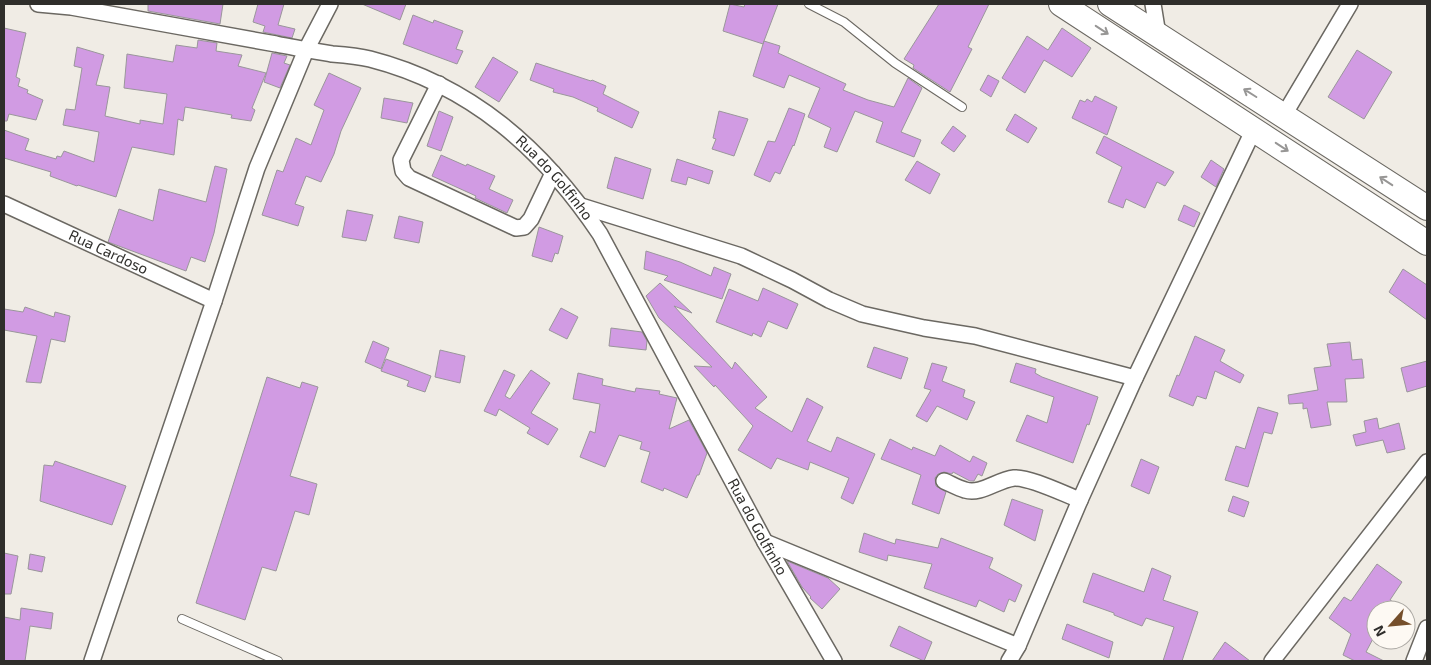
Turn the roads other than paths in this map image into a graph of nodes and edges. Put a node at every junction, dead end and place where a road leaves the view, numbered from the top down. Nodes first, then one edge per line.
1 (38, 4) edge
2 (330, 4) edge
3 (810, 4) edge
4 (1061, 4) edge
5 (1110, 4) edge
6 (1153, 4) edge
7 (1350, 4) edge
8 (1158, 35) junction
9 (306, 50) junction
10 (439, 84) junction
11 (962, 108) dead end
12 (1284, 115) junction
13 (1254, 129) junction
14 (554, 173) junction
15 (4, 204) edge
16 (581, 206) junction
17 (1427, 208) edge
18 (1427, 243) edge
19 (214, 301) junction
20 (1135, 378) junction
21 (1427, 462) edge
22 (944, 481) dead end
23 (1080, 500) junction
24 (765, 542) junction
25 (182, 619) dead end
26 (1427, 628) edge
27 (1018, 646) junction
28 (92, 661) edge
29 (278, 661) edge
30 (834, 661) edge
31 (1009, 661) edge
32 (1272, 661) edge
33 (1414, 661) edge

1 - 9 street, Rua do Golfinho
2 - 9 street
3 - 11 lane
4 -> 13 main road
5 - 8 main road
6 - 8 street
7 - 12 street
12 -> 8 main road
9 - 10 street, Rua do Golfinho
9 - 19 street
10 - 14 street, Rua do Golfinho
10 - 14 street
17 -> 12 main road
13 -> 18 main road
13 - 20 street
14 - 16 street, Rua do Golfinho
15 - 19 street, Rua Cardoso
16 - 20 street
16 - 24 street, Rua do Golfinho
19 - 28 street
20 - 23 street
21 - 32 street
22 - 23 street
23 - 27 street
24 - 27 street
24 - 30 street, Rua do Golfinho
25 - 29 lane
26 - 33 street
27 - 31 street

